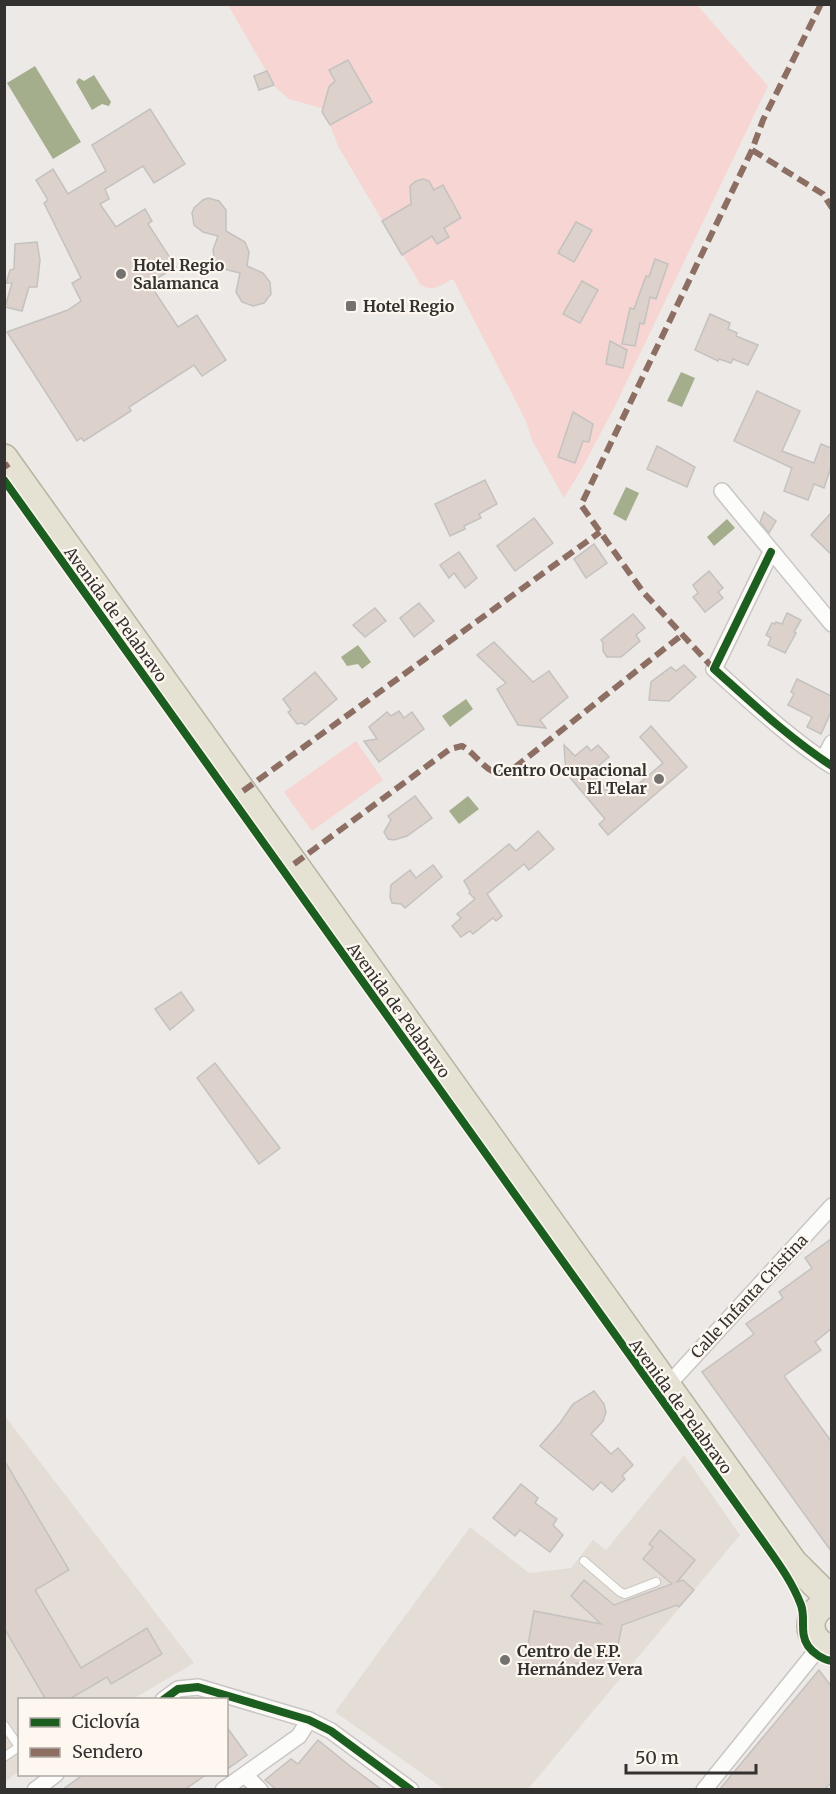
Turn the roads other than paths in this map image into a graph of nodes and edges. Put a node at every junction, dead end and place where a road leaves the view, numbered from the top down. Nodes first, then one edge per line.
1 (4, 458) edge
2 (722, 491) dead end
3 (771, 552) junction
4 (831, 624) edge
5 (831, 743) edge
6 (827, 763) edge
7 (831, 1206) edge
8 (667, 1386) junction
9 (584, 1561) dead end
10 (656, 1582) dead end
11 (826, 1606) edge
12 (826, 1647) edge
13 (166, 1698) edge
14 (309, 1720) junction
15 (4, 1725) edge
16 (18, 1746) edge
17 (18, 1749) edge
18 (4, 1758) edge
19 (245, 1775) junction
20 (223, 1790) edge
21 (260, 1790) edge
22 (411, 1790) edge
23 (704, 1790) edge

1 - 8 highway, Avenida de Pelabravo
2 - 3 street
3 - 4 street
3 - 6 street
5 - 6 street
7 - 8 street, Calle Infanta Cristina
8 - 11 highway, Avenida de Pelabravo
9 - 10 lane
11 - 12 highway, Avenida de Pelabravo
12 - 23 street
13 - 14 street
14 - 19 street
14 - 22 street
15 - 16 lane
17 - 18 lane
19 - 20 street
19 - 21 street

